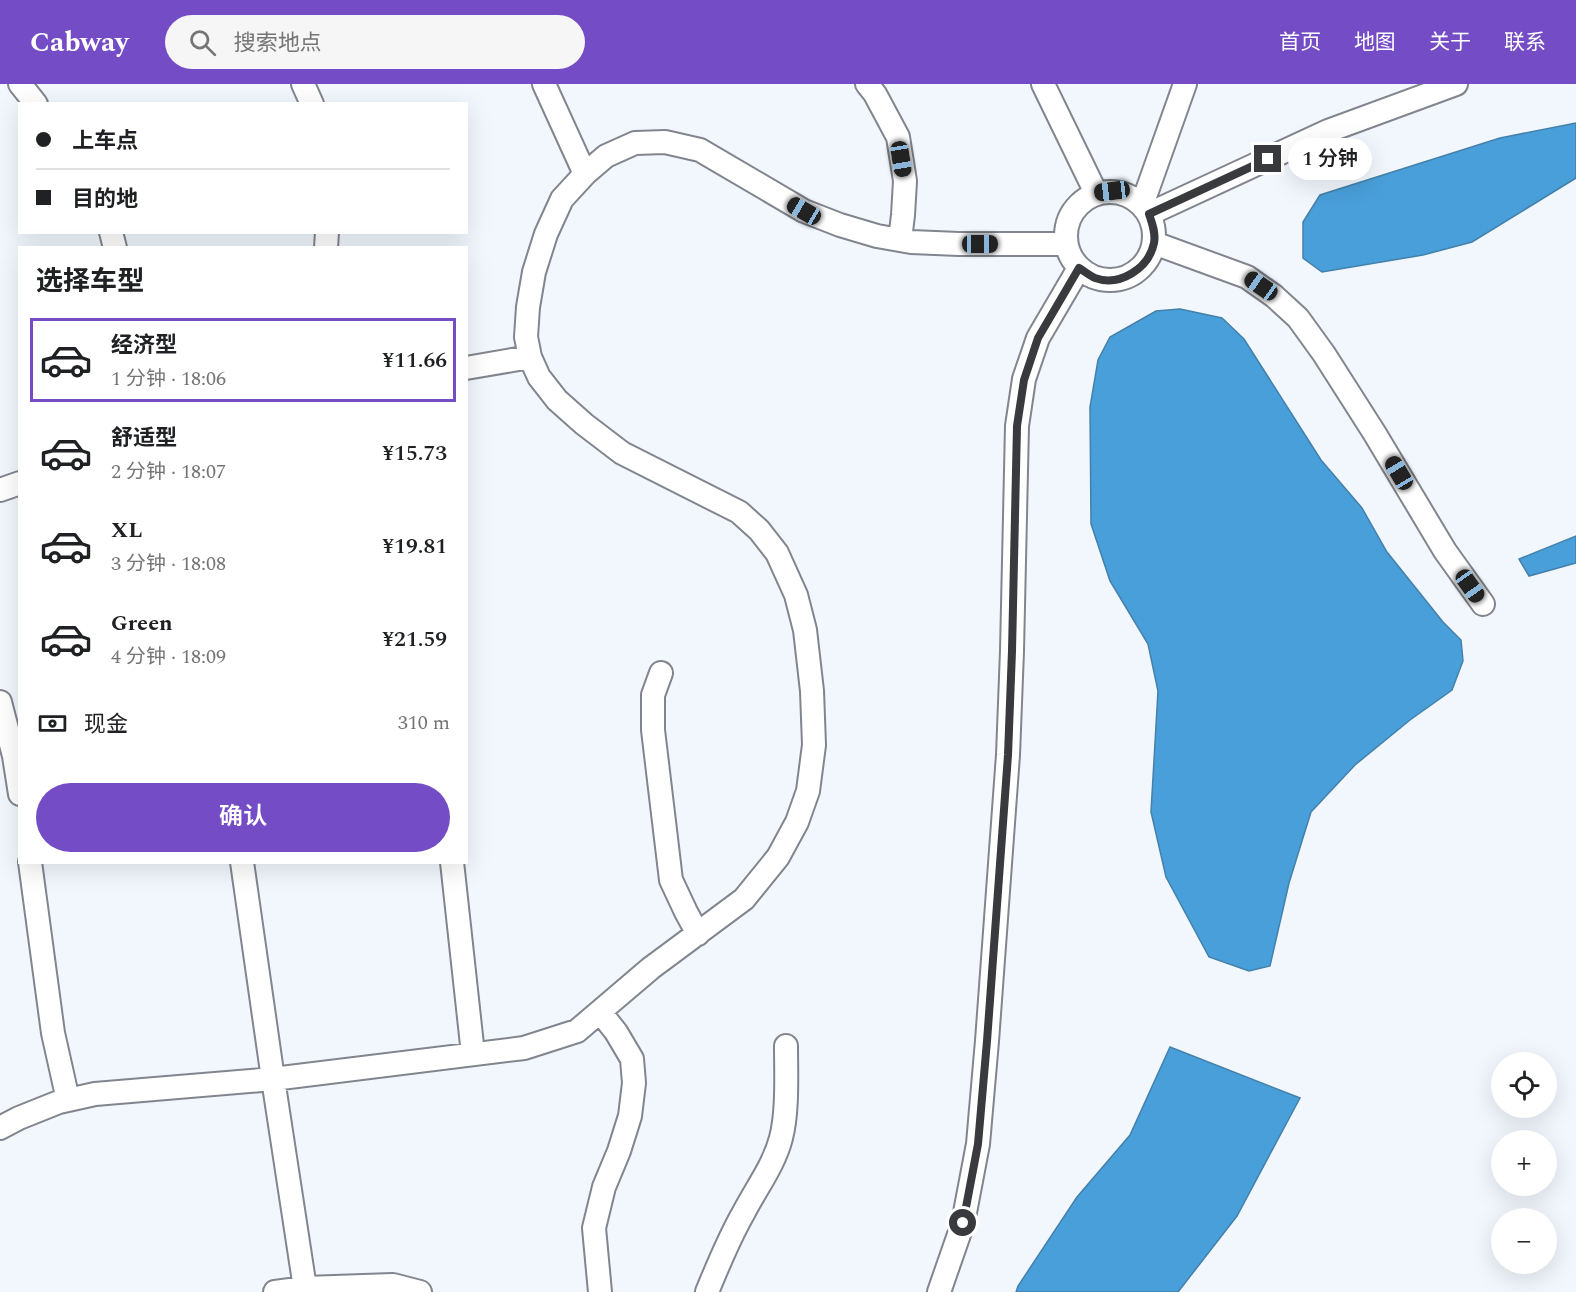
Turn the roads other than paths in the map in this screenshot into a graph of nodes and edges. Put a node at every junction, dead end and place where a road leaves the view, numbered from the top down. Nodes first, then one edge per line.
1 (21, 84) edge
2 (303, 84) edge
3 (544, 84) edge
4 (867, 84) edge
5 (1043, 84) edge
6 (1185, 84) edge
7 (1456, 84) edge
8 (34, 102) edge
9 (311, 102) edge
10 (585, 174) junction
11 (1096, 193) junction
12 (1146, 210) junction
13 (900, 240) junction
14 (1154, 243) junction
15 (1065, 244) junction
16 (1079, 268) junction
17 (530, 357) junction
18 (468, 368) edge
19 (18, 484) edge
20 (0, 490) edge
21 (1483, 604) dead end
22 (661, 674) dead end
23 (0, 702) edge
24 (18, 781) edge
25 (30, 864) edge
26 (242, 864) edge
27 (452, 864) edge
28 (698, 934) junction
29 (600, 1012) junction
30 (786, 1046) dead end
31 (473, 1054) junction
32 (273, 1079) junction
33 (68, 1100) junction
34 (0, 1128) edge
35 (305, 1288) junction
36 (275, 1292) edge
37 (420, 1292) edge
38 (600, 1292) edge
39 (707, 1292) edge
40 (939, 1292) edge

1 - 8 street
2 - 9 street
3 - 10 street
4 - 13 street
5 - 11 street
6 - 12 street
7 - 12 street
10 - 13 street
10 - 17 street
11 - 12 street
11 - 15 street
12 - 14 street
13 - 15 street
14 - 16 street
14 - 21 street
15 - 16 street
16 - 40 street
17 - 18 street
17 - 28 street
19 - 20 street
22 - 28 street
23 - 24 street
25 - 33 street
26 - 32 street
27 - 31 street
28 - 29 street
29 - 31 street
29 - 38 street
30 - 39 street
31 - 32 street
32 - 33 street
32 - 35 street
33 - 34 street
35 - 36 street
35 - 37 street

